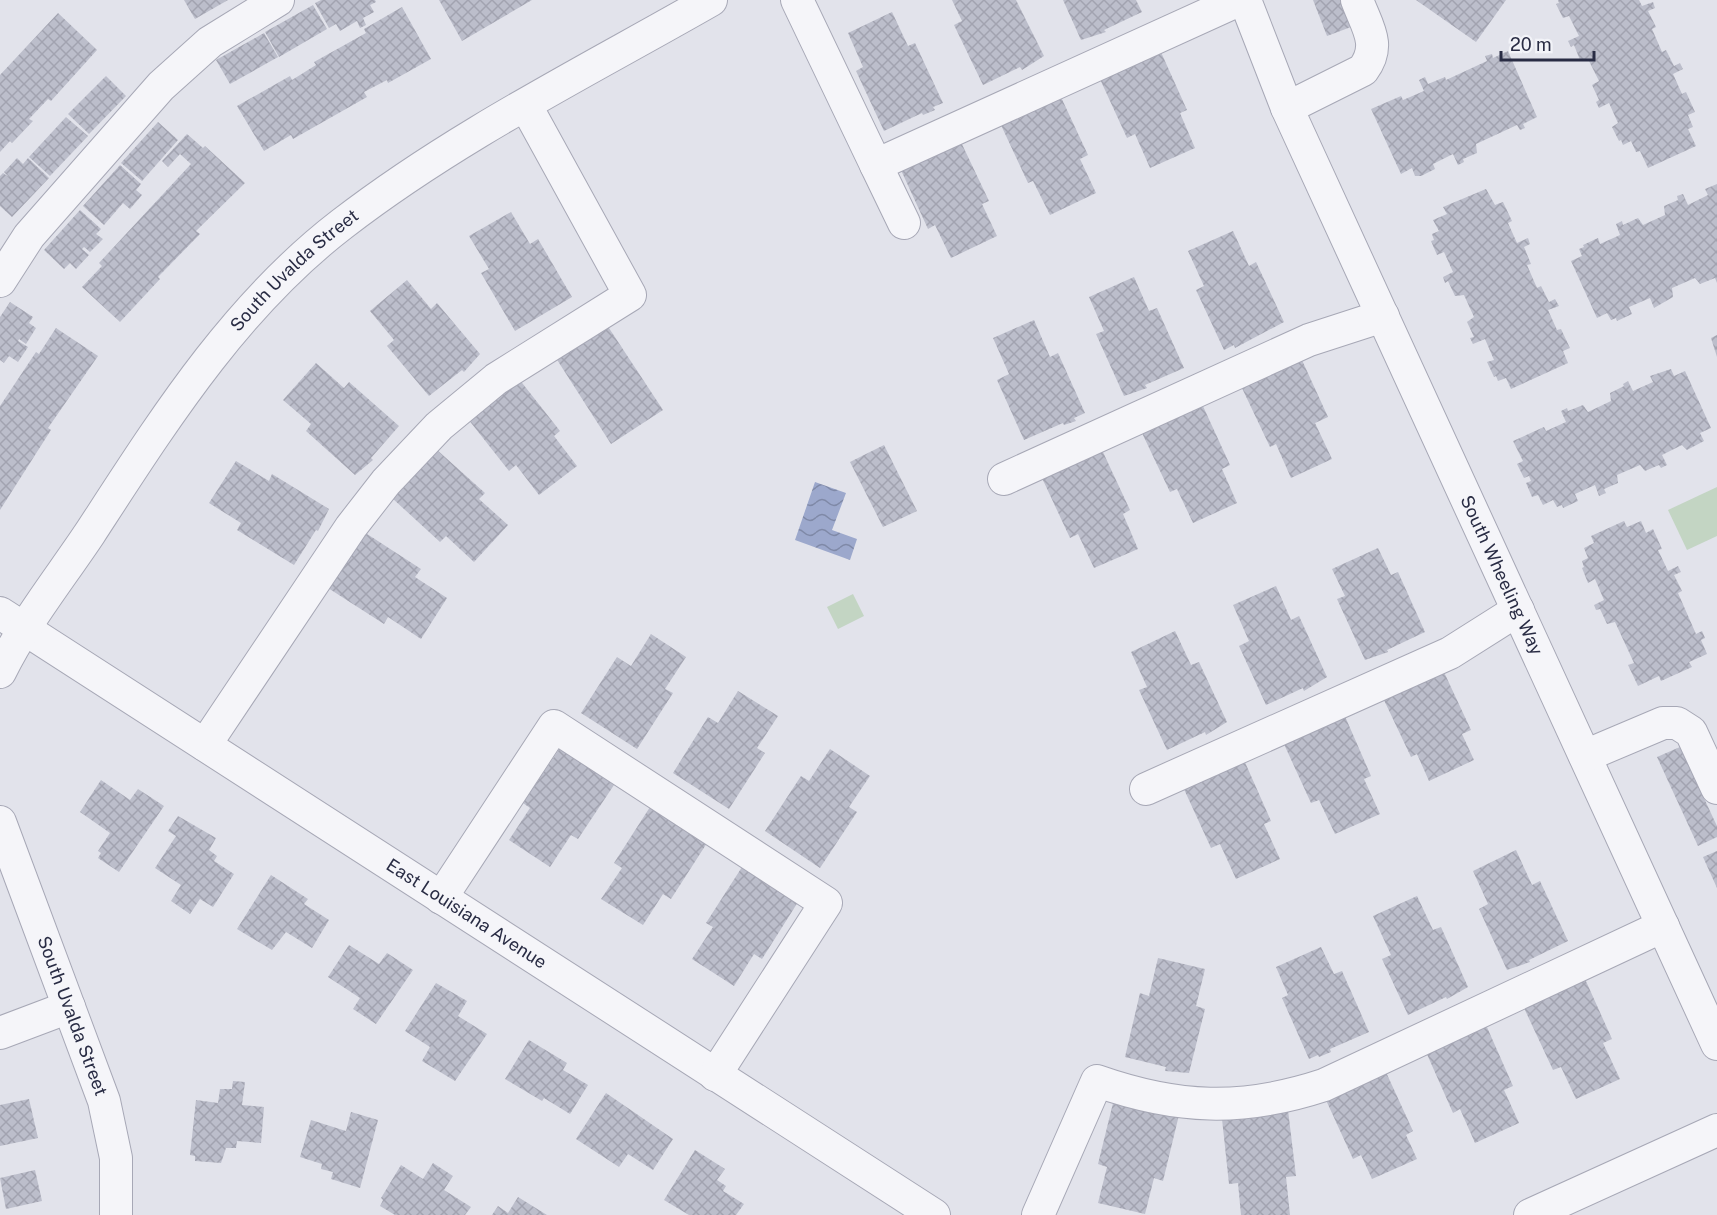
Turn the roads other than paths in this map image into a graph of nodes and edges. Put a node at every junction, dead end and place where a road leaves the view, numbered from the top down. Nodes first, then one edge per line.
1 (278, 0) edge
2 (711, 0) edge
3 (797, 0) edge
4 (1239, 0) edge
5 (1245, 0) edge
6 (1357, 0) edge
7 (526, 106) junction
8 (1287, 108) junction
9 (876, 165) junction
10 (904, 223) dead end
11 (0, 281) edge
12 (1383, 316) junction
13 (1004, 479) dead end
14 (1518, 610) junction
15 (13, 622) edge
16 (0, 672) edge
17 (205, 746) junction
18 (1585, 756) junction
19 (1717, 788) edge
20 (1146, 789) dead end
21 (0, 822) edge
22 (441, 898) junction
23 (1663, 926) junction
24 (69, 1007) junction
25 (0, 1033) edge
26 (1717, 1044) edge
27 (714, 1075) junction
28 (1717, 1130) edge
29 (116, 1215) edge
30 (934, 1215) edge
31 (1038, 1215) edge
32 (1530, 1215) edge

1 - 11 street
2 - 7 street, South Uvalda Street
3 - 9 street
4 - 9 street
5 - 8 street, South Wheeling Way
6 - 8 street
7 - 15 street, South Uvalda Street
7 - 17 street
8 - 12 street, South Wheeling Way
9 - 10 street
12 - 13 street
12 - 14 street, South Wheeling Way
14 - 18 street, South Wheeling Way
14 - 20 street
15 - 16 street, South Uvalda Street
15 - 17 street, East Louisiana Avenue
17 - 22 street, East Louisiana Avenue
18 - 19 street
18 - 23 street, South Wheeling Way
21 - 24 street, South Uvalda Street
22 - 27 street, East Louisiana Avenue
22 - 27 street
23 - 26 street, South Wheeling Way
23 - 31 street
24 - 25 street
24 - 29 street, South Uvalda Street
27 - 30 street, East Louisiana Avenue
28 - 32 street

